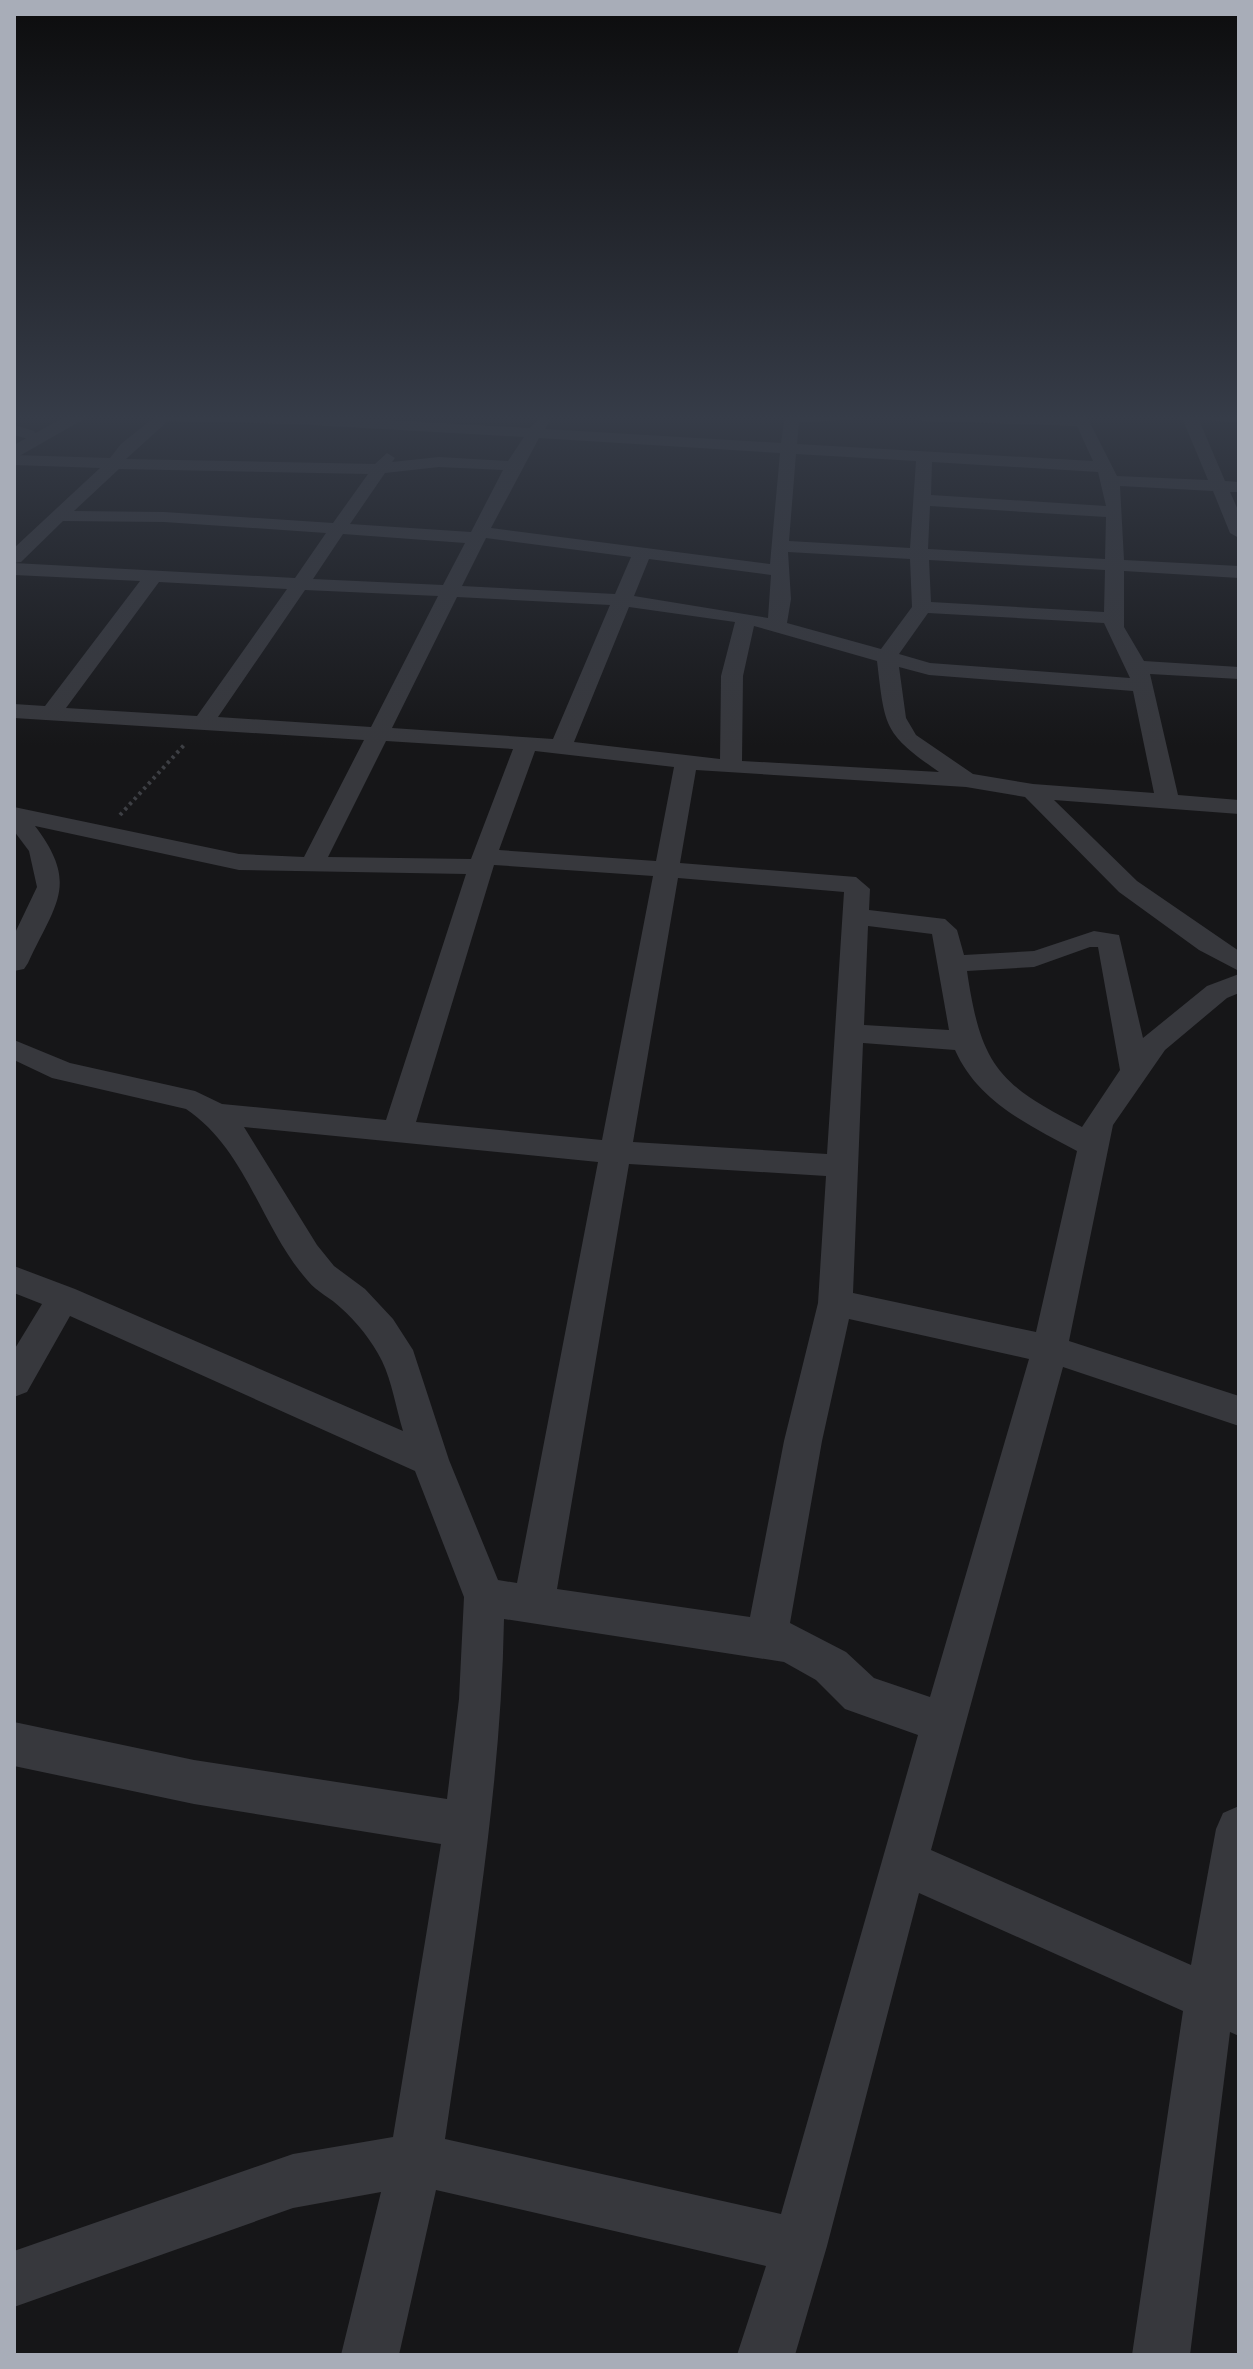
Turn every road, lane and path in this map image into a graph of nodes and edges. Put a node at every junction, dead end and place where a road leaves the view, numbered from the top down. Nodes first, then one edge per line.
1 (50, 526) edge
2 (288, 526) edge
3 (340, 526) edge
4 (484, 526) edge
5 (781, 526) edge
6 (921, 526) edge
7 (1114, 526) edge
8 (338, 529) junction
9 (479, 535) junction
10 (779, 546) junction
11 (642, 553) junction
12 (919, 553) junction
13 (14, 558) edge
14 (1113, 564) junction
15 (14, 569) edge
16 (780, 571) junction
17 (1239, 572) edge
18 (155, 574) junction
19 (304, 581) junction
20 (451, 589) junction
21 (622, 600) junction
22 (922, 607) junction
23 (746, 618) junction
24 (1114, 618) junction
25 (777, 627) junction
26 (887, 657) junction
27 (1239, 673) edge
28 (1140, 676) junction
29 (14, 711) edge
30 (51, 713) junction
31 (204, 722) junction
32 (376, 735) junction
33 (526, 743) junction
34 (561, 747) junction
35 (686, 763) junction
36 (731, 767) junction
37 (966, 780) junction
38 (1033, 791) junction
39 (1168, 803) junction
40 (1239, 807) edge
41 (16, 815) edge
42 (103, 834) junction
43 (484, 862) junction
44 (312, 865) junction
45 (669, 869) junction
46 (855, 917) junction
47 (14, 963) edge
48 (951, 963) junction
49 (1239, 963) edge
50 (1239, 983) edge
51 (847, 1033) junction
52 (966, 1041) junction
53 (14, 1049) edge
54 (1135, 1070) junction
55 (215, 1114) junction
56 (398, 1131) junction
57 (1091, 1145) junction
58 (613, 1152) junction
59 (844, 1166) junction
60 (14, 1279) edge
61 (63, 1298) junction
62 (835, 1303) junction
63 (1050, 1349) junction
64 (14, 1382) edge
65 (1239, 1411) edge
66 (430, 1460) junction
67 (484, 1597) junction
68 (534, 1604) junction
69 (767, 1637) junction
70 (944, 1723) junction
71 (14, 1744) edge
72 (467, 1825) junction
73 (1239, 1829) edge
74 (904, 1862) junction
75 (1224, 2004) edge
76 (416, 2159) junction
77 (800, 2246) junction
78 (14, 2279) edge
79 (370, 2355) edge
80 (766, 2355) edge
81 (1161, 2355) edge

1 - 13 street
2 - 8 street
3 - 8 street
4 - 9 street
5 - 10 street
6 - 12 street
7 - 14 street
8 - 9 street
8 - 19 street
9 - 11 street
9 - 20 street
10 - 12 street
10 - 16 street
11 - 16 street
11 - 21 street
12 - 14 street
12 - 22 street
14 - 17 street
14 - 24 street
15 - 18 street
16 - 25 street
18 - 19 street
18 - 30 street
19 - 20 street
19 - 31 street
20 - 21 street
20 - 32 street
21 - 23 street
21 - 34 street
22 - 24 street
22 - 26 street
23 - 25 street
23 - 36 street
24 - 28 street
25 - 26 street
26 - 28 street
26 - 37 street
27 - 28 street
28 - 39 street
29 - 30 street
30 - 31 street
31 - 32 street
31 - 42 path
32 - 33 street
32 - 44 street
33 - 34 street
33 - 43 street
34 - 35 street
35 - 36 street
35 - 45 street
36 - 37 street
37 - 38 street
38 - 39 street
38 - 49 street
39 - 40 street
41 - 42 street
41 - 47 street
42 - 44 street
43 - 44 street
43 - 45 street
43 - 56 street
45 - 46 street
45 - 58 street
46 - 48 street
46 - 51 street
48 - 52 street
48 - 54 street
50 - 54 street
51 - 52 street
51 - 59 street
52 - 57 street
53 - 55 street
54 - 57 street
55 - 56 street
55 - 66 street
56 - 58 street
57 - 63 street
58 - 59 street
58 - 68 street
59 - 62 street
60 - 61 street
61 - 64 street
61 - 66 street
62 - 63 street
62 - 69 street
63 - 65 street
63 - 70 street
66 - 67 street
67 - 68 street
67 - 72 street
68 - 69 street
69 - 70 street
70 - 74 street
71 - 72 street
72 - 76 street
73 - 75 street
74 - 75 street
74 - 77 street
75 - 81 street
76 - 77 street
76 - 78 street
76 - 79 street
77 - 80 street

